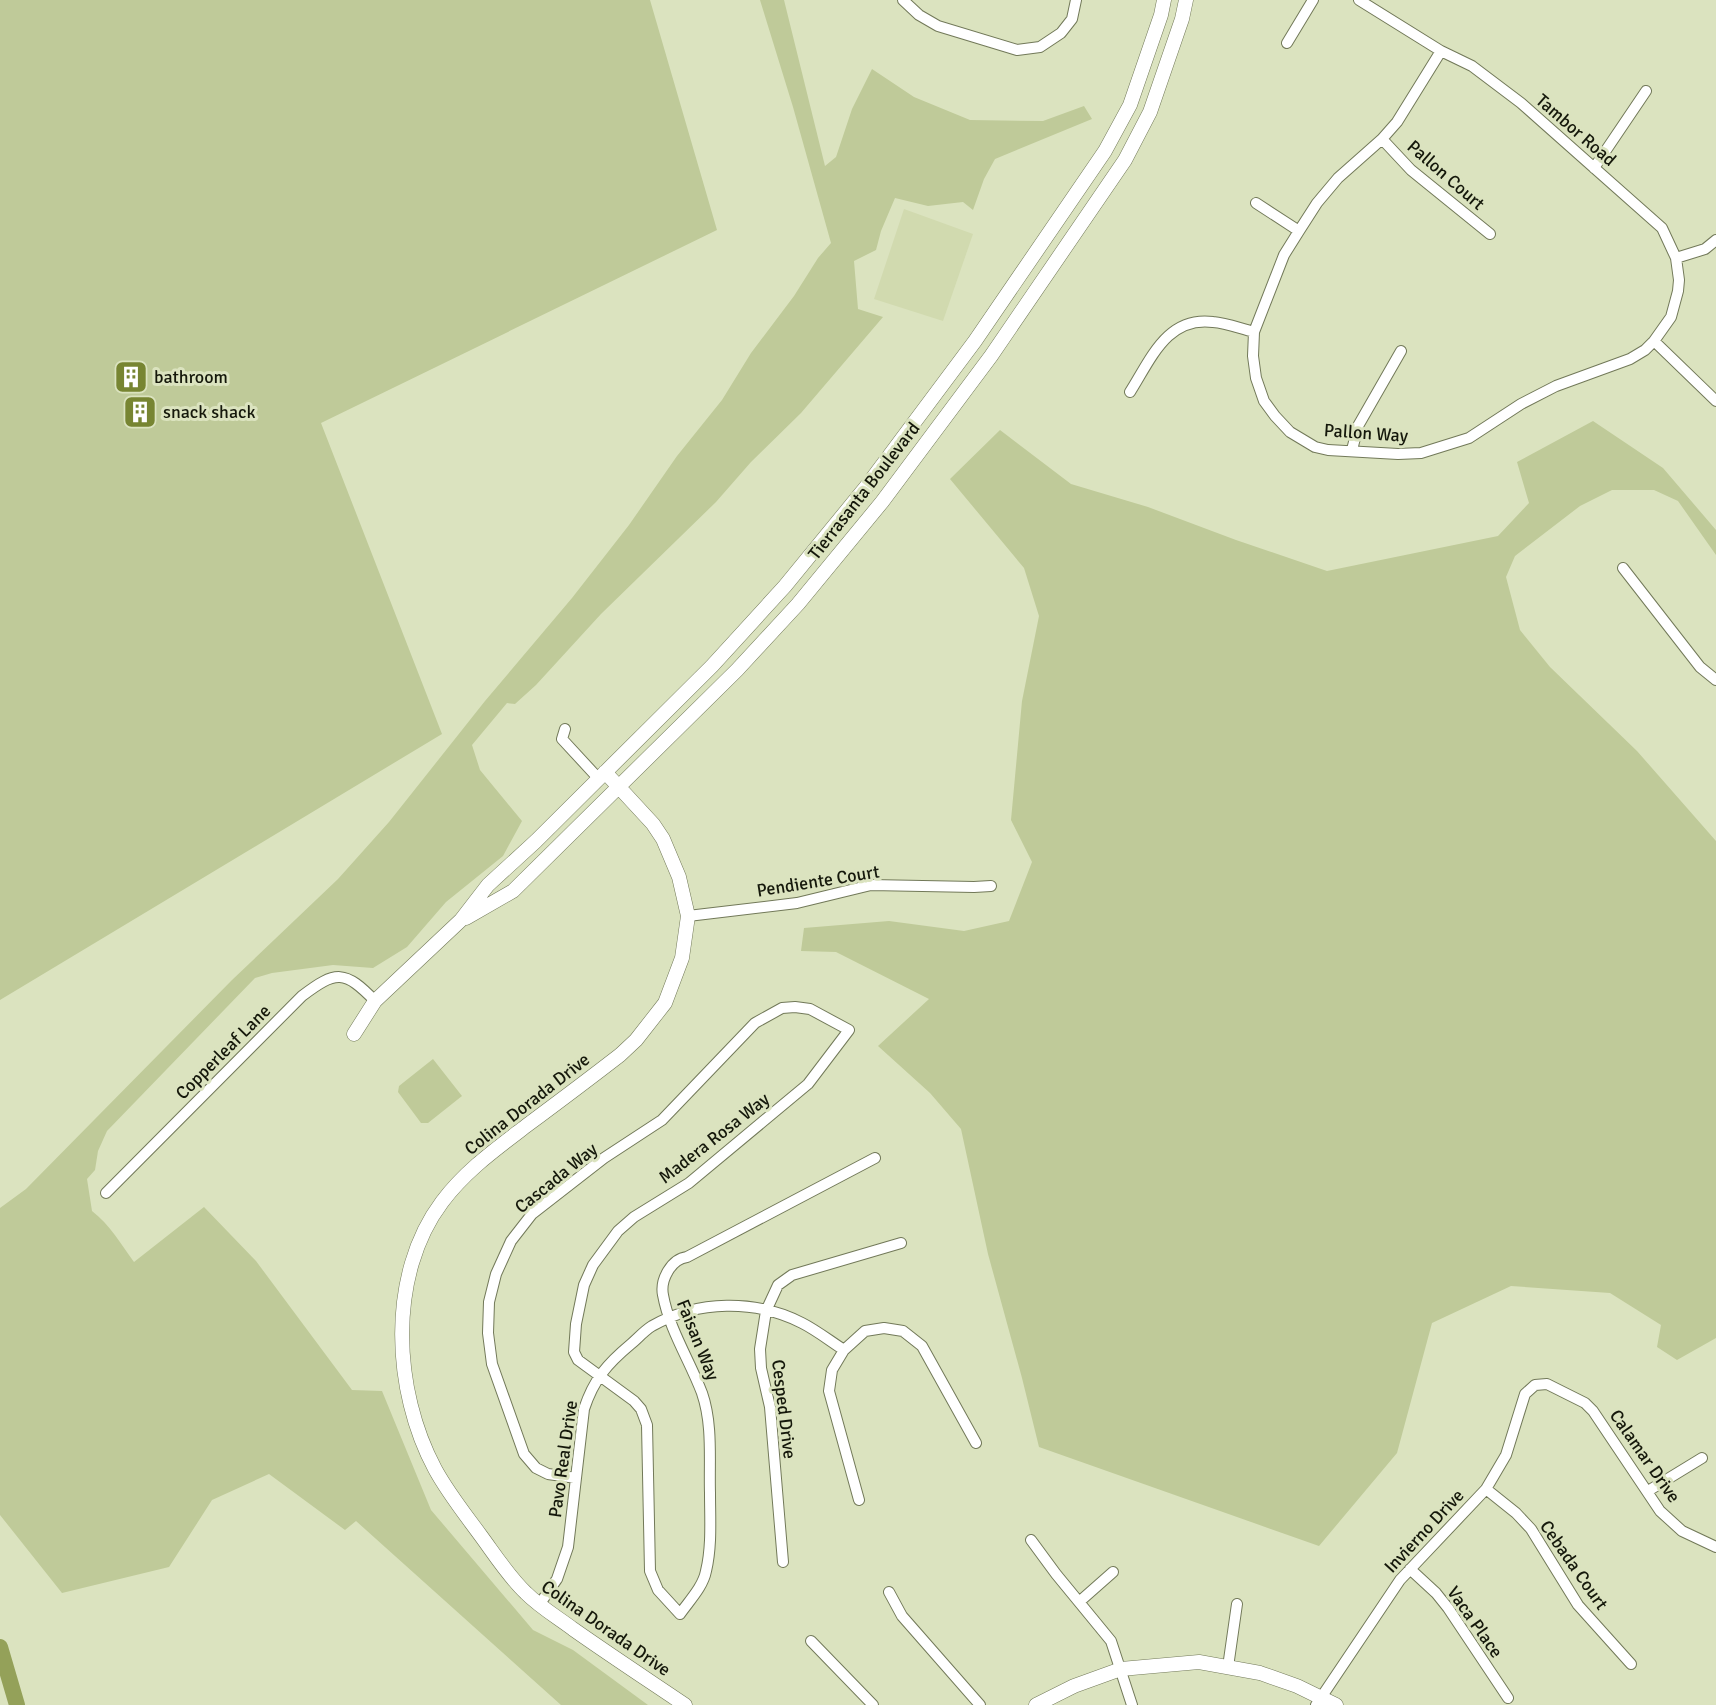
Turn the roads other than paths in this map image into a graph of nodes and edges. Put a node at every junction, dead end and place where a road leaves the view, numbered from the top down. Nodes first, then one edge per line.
1 (903, 0) edge
2 (1076, 0) edge
3 (1164, 0) edge
4 (1186, 0) edge
5 (1313, 0) edge
6 (1359, 0) edge
7 (1287, 43) dead end
8 (1441, 51) junction
9 (1646, 92) dead end
10 (1382, 139) junction
11 (1594, 168) junction
12 (1256, 203) dead end
13 (1299, 231) junction
14 (1490, 234) dead end
15 (1716, 240) edge
16 (1676, 258) junction
17 (1254, 332) junction
18 (1654, 341) junction
19 (1401, 351) dead end
20 (1130, 392) dead end
21 (1716, 401) edge
22 (922, 414) junction
23 (1352, 450) junction
24 (892, 488) junction
25 (1623, 568) dead end
26 (1716, 680) edge
27 (565, 729) dead end
28 (601, 775) junction
29 (617, 786) junction
30 (991, 886) dead end
31 (688, 916) junction
32 (461, 920) junction
33 (375, 1001) junction
34 (849, 1030) joint
35 (354, 1034) dead end
36 (875, 1158) dead end
37 (106, 1193) dead end
38 (901, 1243) dead end
39 (766, 1311) junction
40 (670, 1317) junction
41 (844, 1350) junction
42 (599, 1376) junction
43 (1547, 1384) joint
44 (976, 1443) dead end
45 (1702, 1458) dead end
46 (576, 1478) junction
47 (1486, 1489) junction
48 (1648, 1491) junction
49 (858, 1500) dead end
50 (1031, 1540) dead end
51 (1716, 1547) edge
52 (783, 1562) dead end
53 (1410, 1569) junction
54 (1113, 1572) dead end
55 (889, 1592) dead end
56 (1079, 1602) junction
57 (1237, 1604) dead end
58 (540, 1605) junction
59 (680, 1614) joint
60 (811, 1641) dead end
61 (1631, 1664) dead end
62 (1228, 1667) junction
63 (1121, 1669) junction
64 (1508, 1698) dead end
65 (1318, 1701) edge
66 (685, 1705) edge
67 (873, 1705) edge
68 (980, 1705) edge
69 (1036, 1705) edge
70 (1132, 1705) edge
71 (1336, 1705) edge

1 - 2 street
3 - 22 street, Tierrasanta Boulevard
4 - 24 street, Tierrasanta Boulevard
5 - 7 street
6 - 8 street, Tambor Road
8 - 10 street, Pallon Way
8 - 11 street, Tambor Road
9 - 11 street
10 - 13 street, Pallon Way
10 - 14 street, Pallon Court
11 - 16 street, Tambor Road
12 - 13 street
13 - 17 street, Pallon Way
15 - 16 street
16 - 18 street, Tambor Road
17 - 20 street
17 - 23 street, Pallon Way
18 - 21 street
18 - 23 street, Pallon Way
19 - 23 street
22 - 24 street
22 - 28 street, Tierrasanta Boulevard
24 - 29 street, Tierrasanta Boulevard
25 - 26 street
27 - 28 street
28 - 29 street, Colina Dorada Drive
28 - 32 street, Tierrasanta Boulevard
29 - 31 street, Colina Dorada Drive
29 - 32 street, Tierrasanta Boulevard
30 - 31 street, Pendiente Court
31 - 58 street, Colina Dorada Drive
32 - 33 street, Tierrasanta Boulevard
33 - 35 street, Tierrasanta Boulevard
33 - 37 street, Copperleaf Lane
34 - 42 street, Madera Rosa Way
34 - 46 street, Cascada Way
36 - 40 street, Faisan Way
38 - 39 street, Cesped Drive
39 - 40 street, Pavo Real Drive
39 - 41 street, Pavo Real Drive
39 - 52 street, Cesped Drive
40 - 42 street, Pavo Real Drive
40 - 59 street, Faisan Way
41 - 44 street
41 - 49 street
42 - 46 street, Pavo Real Drive
42 - 59 street, Madera Rosa Way
43 - 47 street, Invierno Drive
43 - 48 street, Calamar Drive
45 - 48 street
46 - 58 street, Pavo Real Drive
47 - 53 street, Invierno Drive
47 - 61 street, Cebada Court
48 - 51 street, Calamar Drive
50 - 56 street
53 - 64 street, Vaca Place
53 - 65 street, Invierno Drive
54 - 56 street
55 - 68 street
56 - 63 street
57 - 62 street
58 - 66 street, Colina Dorada Drive
60 - 67 street
62 - 63 street
62 - 65 street
63 - 69 street
63 - 70 street
65 - 71 street

